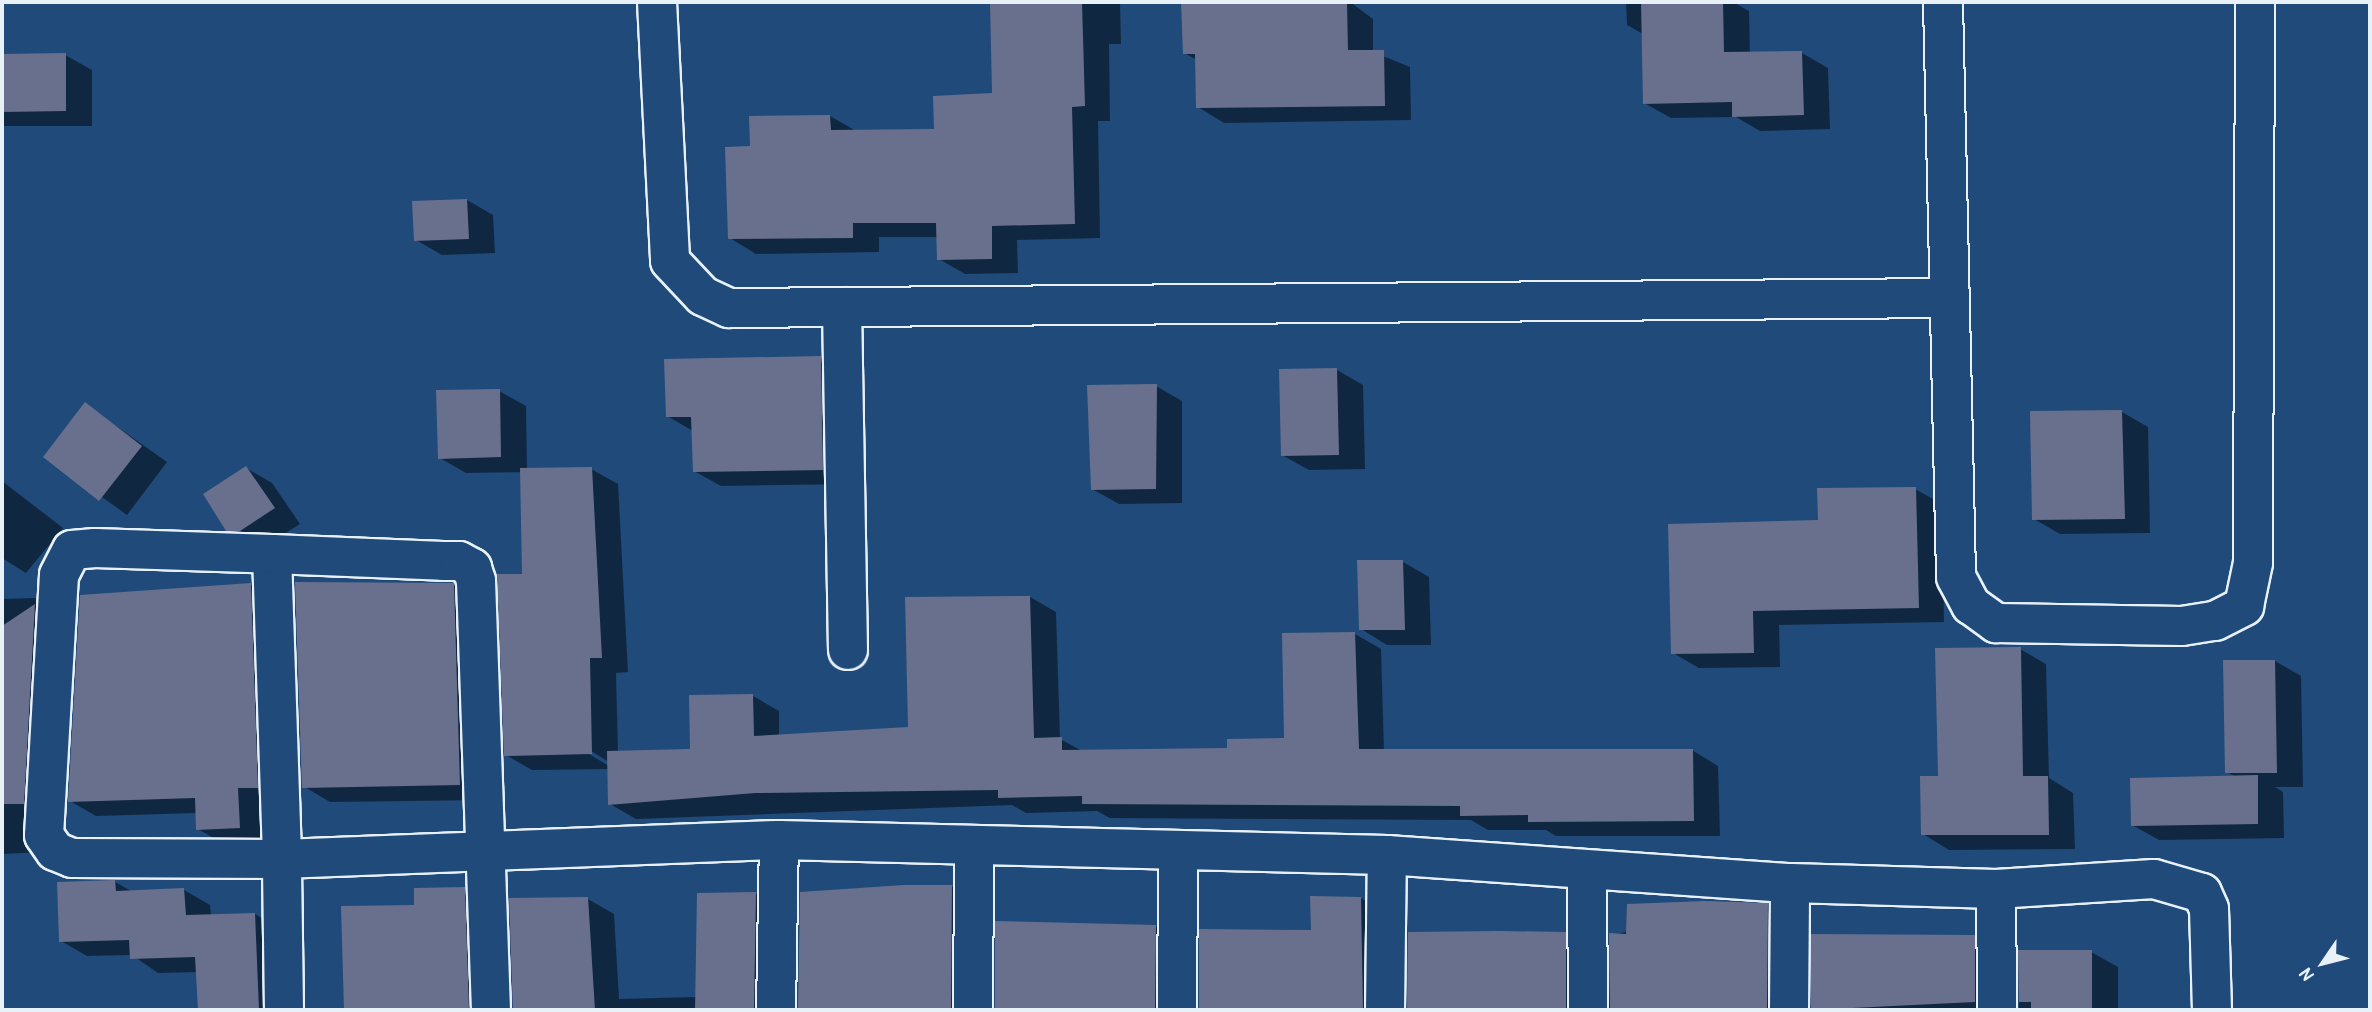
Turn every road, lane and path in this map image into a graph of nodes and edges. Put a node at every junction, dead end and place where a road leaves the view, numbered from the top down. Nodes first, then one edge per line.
1 (657, 2) edge
2 (1943, 2) edge
3 (2255, 2) edge
4 (1948, 299) junction
5 (842, 307) junction
6 (272, 554) junction
7 (848, 650) dead end
8 (779, 840) junction
9 (974, 847) junction
10 (1178, 852) junction
11 (485, 854) junction
12 (1387, 855) junction
13 (282, 859) junction
14 (1587, 873) junction
15 (1790, 883) junction
16 (1996, 889) junction
17 (284, 1010) edge
18 (491, 1010) edge
19 (776, 1010) edge
20 (973, 1010) edge
21 (1177, 1010) edge
22 (1385, 1010) edge
23 (1588, 1010) edge
24 (1789, 1010) edge
25 (1997, 1010) edge
26 (2213, 1010) edge

1 - 5 street
2 - 4 street
3 - 4 street
4 - 5 street
5 - 7 street
6 - 11 street
6 - 13 street
6 - 13 street
8 - 9 street
8 - 11 street
8 - 19 street
9 - 10 street
9 - 20 street
10 - 12 street
10 - 21 street
11 - 13 street
11 - 18 street
12 - 14 street
12 - 22 street
13 - 17 street
14 - 15 street
14 - 23 street
15 - 16 street
15 - 24 street
16 - 25 street
16 - 26 street

